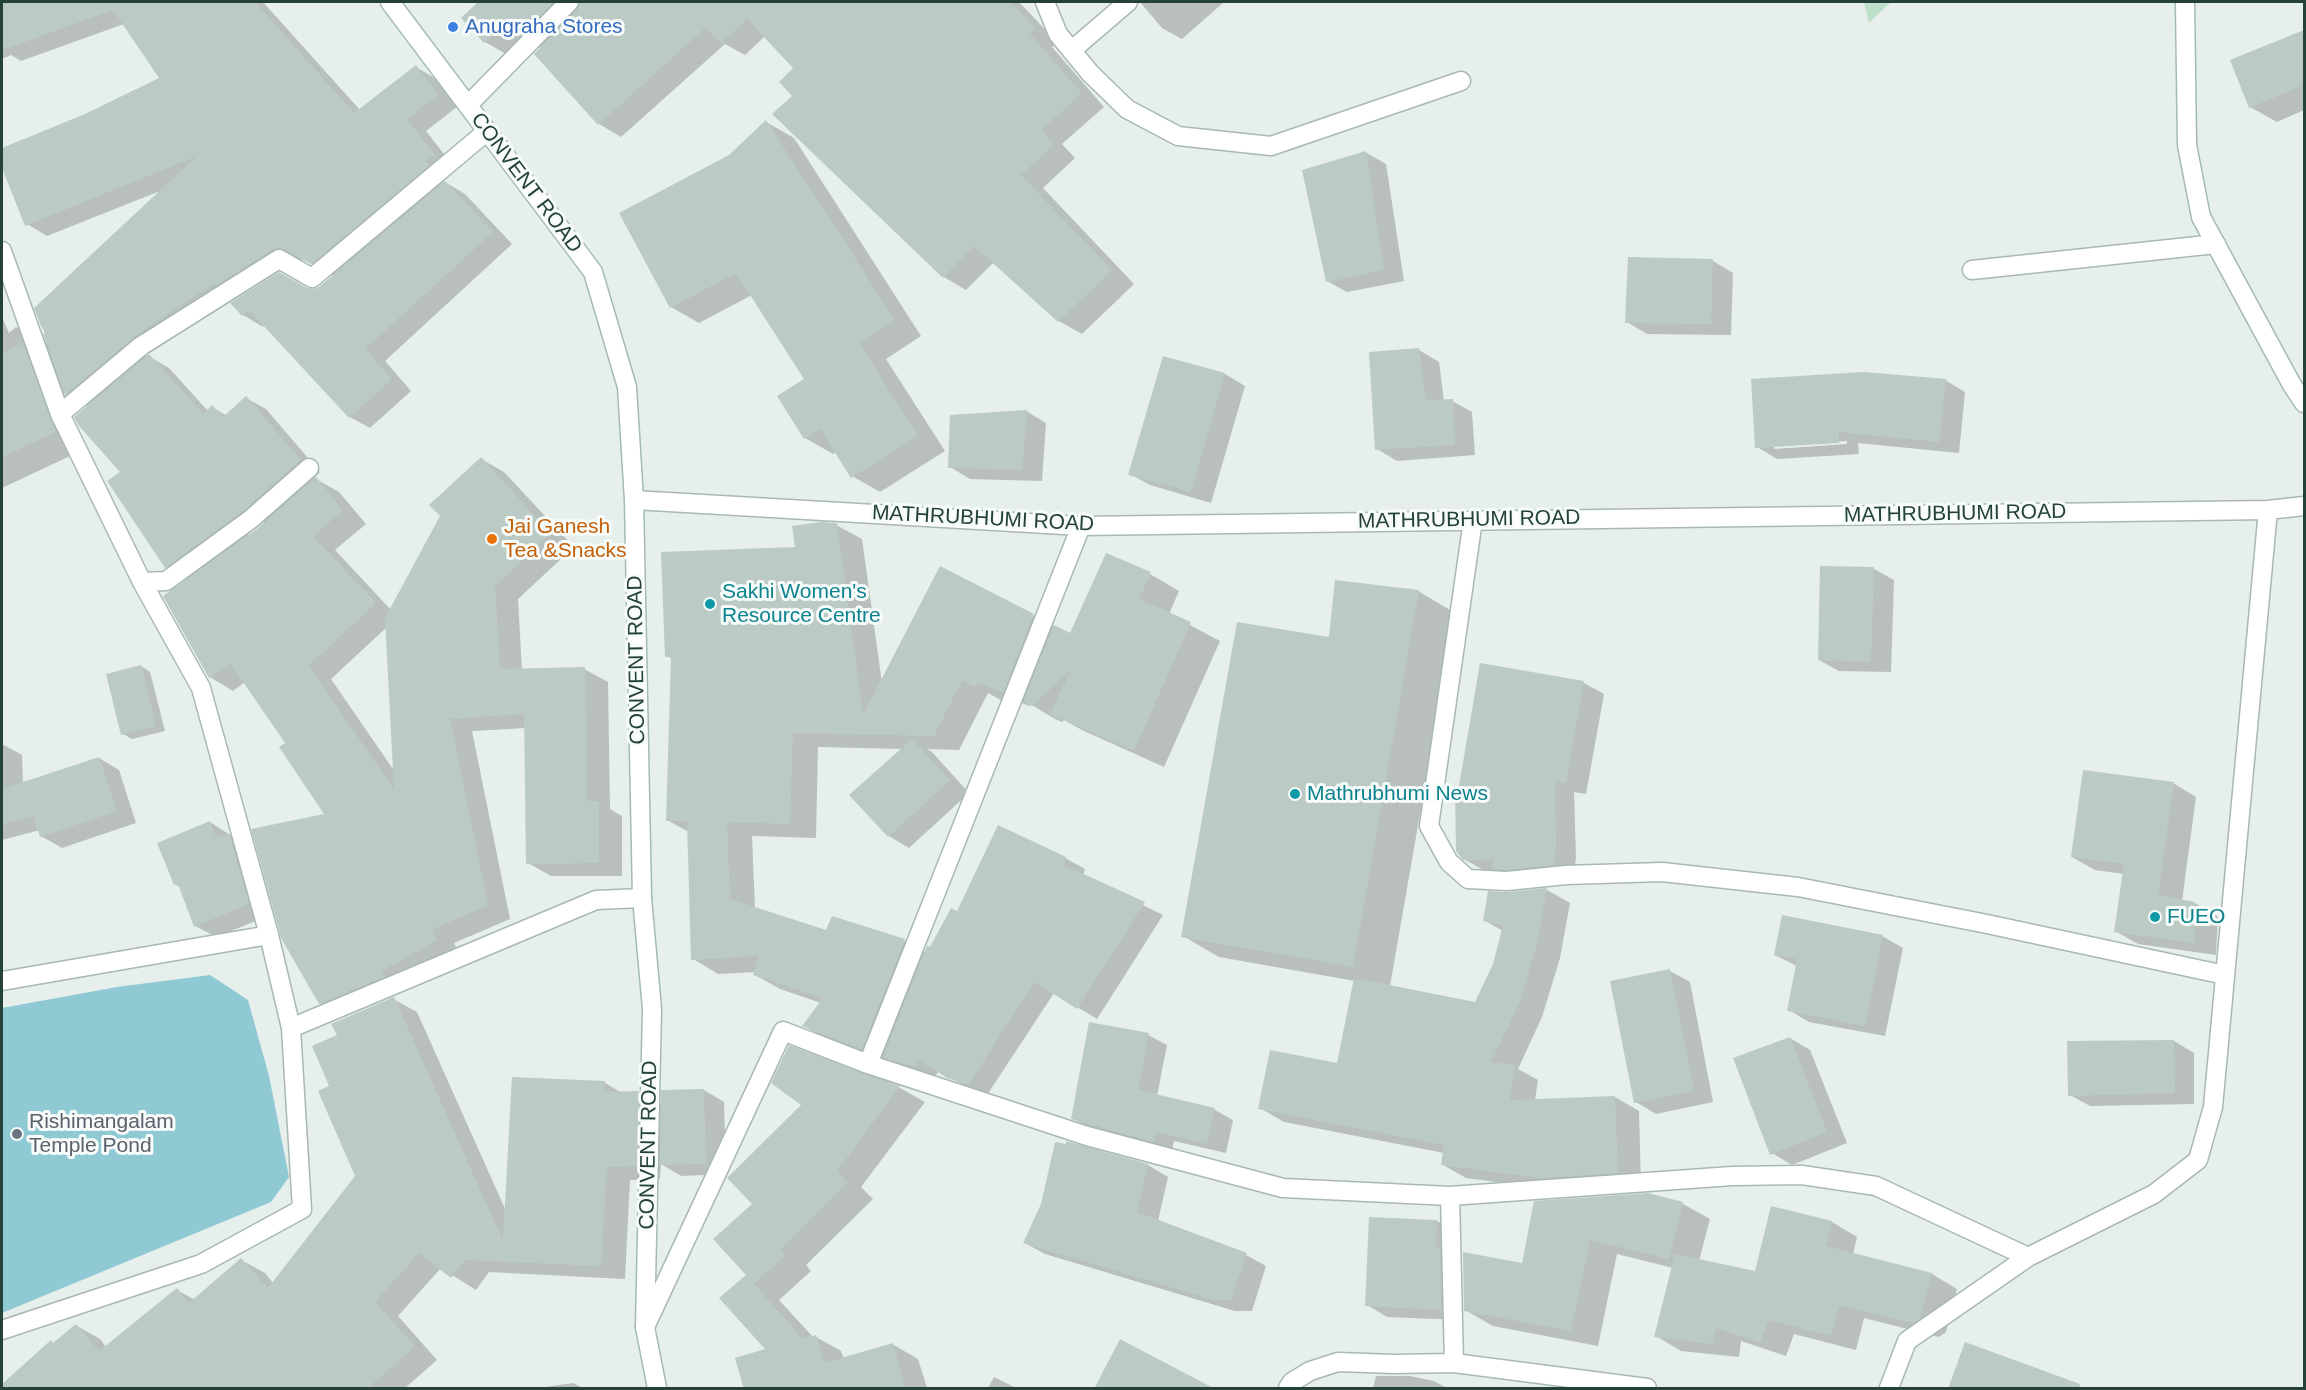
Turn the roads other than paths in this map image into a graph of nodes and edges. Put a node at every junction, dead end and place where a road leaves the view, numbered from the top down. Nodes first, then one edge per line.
1 (390, 2) edge
2 (569, 2) edge
3 (1045, 2) edge
4 (1128, 2) edge
5 (2186, 2) edge
6 (1072, 50) junction
7 (1461, 81) dead end
8 (468, 105) junction
9 (486, 132) junction
10 (2216, 244) junction
11 (2, 251) edge
12 (1972, 270) dead end
13 (2304, 403) edge
14 (60, 414) junction
15 (309, 468) dead end
16 (634, 500) junction
17 (2304, 506) edge
18 (2268, 510) junction
19 (1473, 520) junction
20 (1081, 526) junction
21 (142, 582) junction
22 (642, 898) junction
23 (269, 935) junction
24 (2225, 975) junction
25 (2, 981) edge
26 (291, 1028) junction
27 (868, 1064) junction
28 (1450, 1196) junction
29 (2028, 1257) junction
30 (645, 1327) junction
31 (2, 1330) edge
32 (1454, 1363) junction
33 (657, 1389) edge
34 (1288, 1389) edge
35 (1647, 1389) edge
36 (1889, 1389) edge

1 - 8 street, CONVENT ROAD
2 - 8 street
3 - 6 street
4 - 6 street
5 - 10 street
6 - 7 street
8 - 9 street, CONVENT ROAD
9 - 14 street
9 - 16 street, CONVENT ROAD
10 - 12 street
10 - 13 street
11 - 14 street
14 - 21 street
15 - 21 street
16 - 20 street, MATHRUBHUMI ROAD
16 - 22 street, CONVENT ROAD
17 - 18 street, MATHRUBHUMI ROAD
18 - 19 street, MATHRUBHUMI ROAD
18 - 24 street
19 - 20 street, MATHRUBHUMI ROAD
19 - 24 street
20 - 27 street
21 - 23 street
22 - 26 street
22 - 30 street, CONVENT ROAD
23 - 25 street
23 - 26 street
24 - 29 street
26 - 31 street
27 - 28 street
27 - 30 street
28 - 29 street
28 - 32 street
29 - 36 street
30 - 33 street, CONVENT ROAD
32 - 34 street
32 - 35 street

